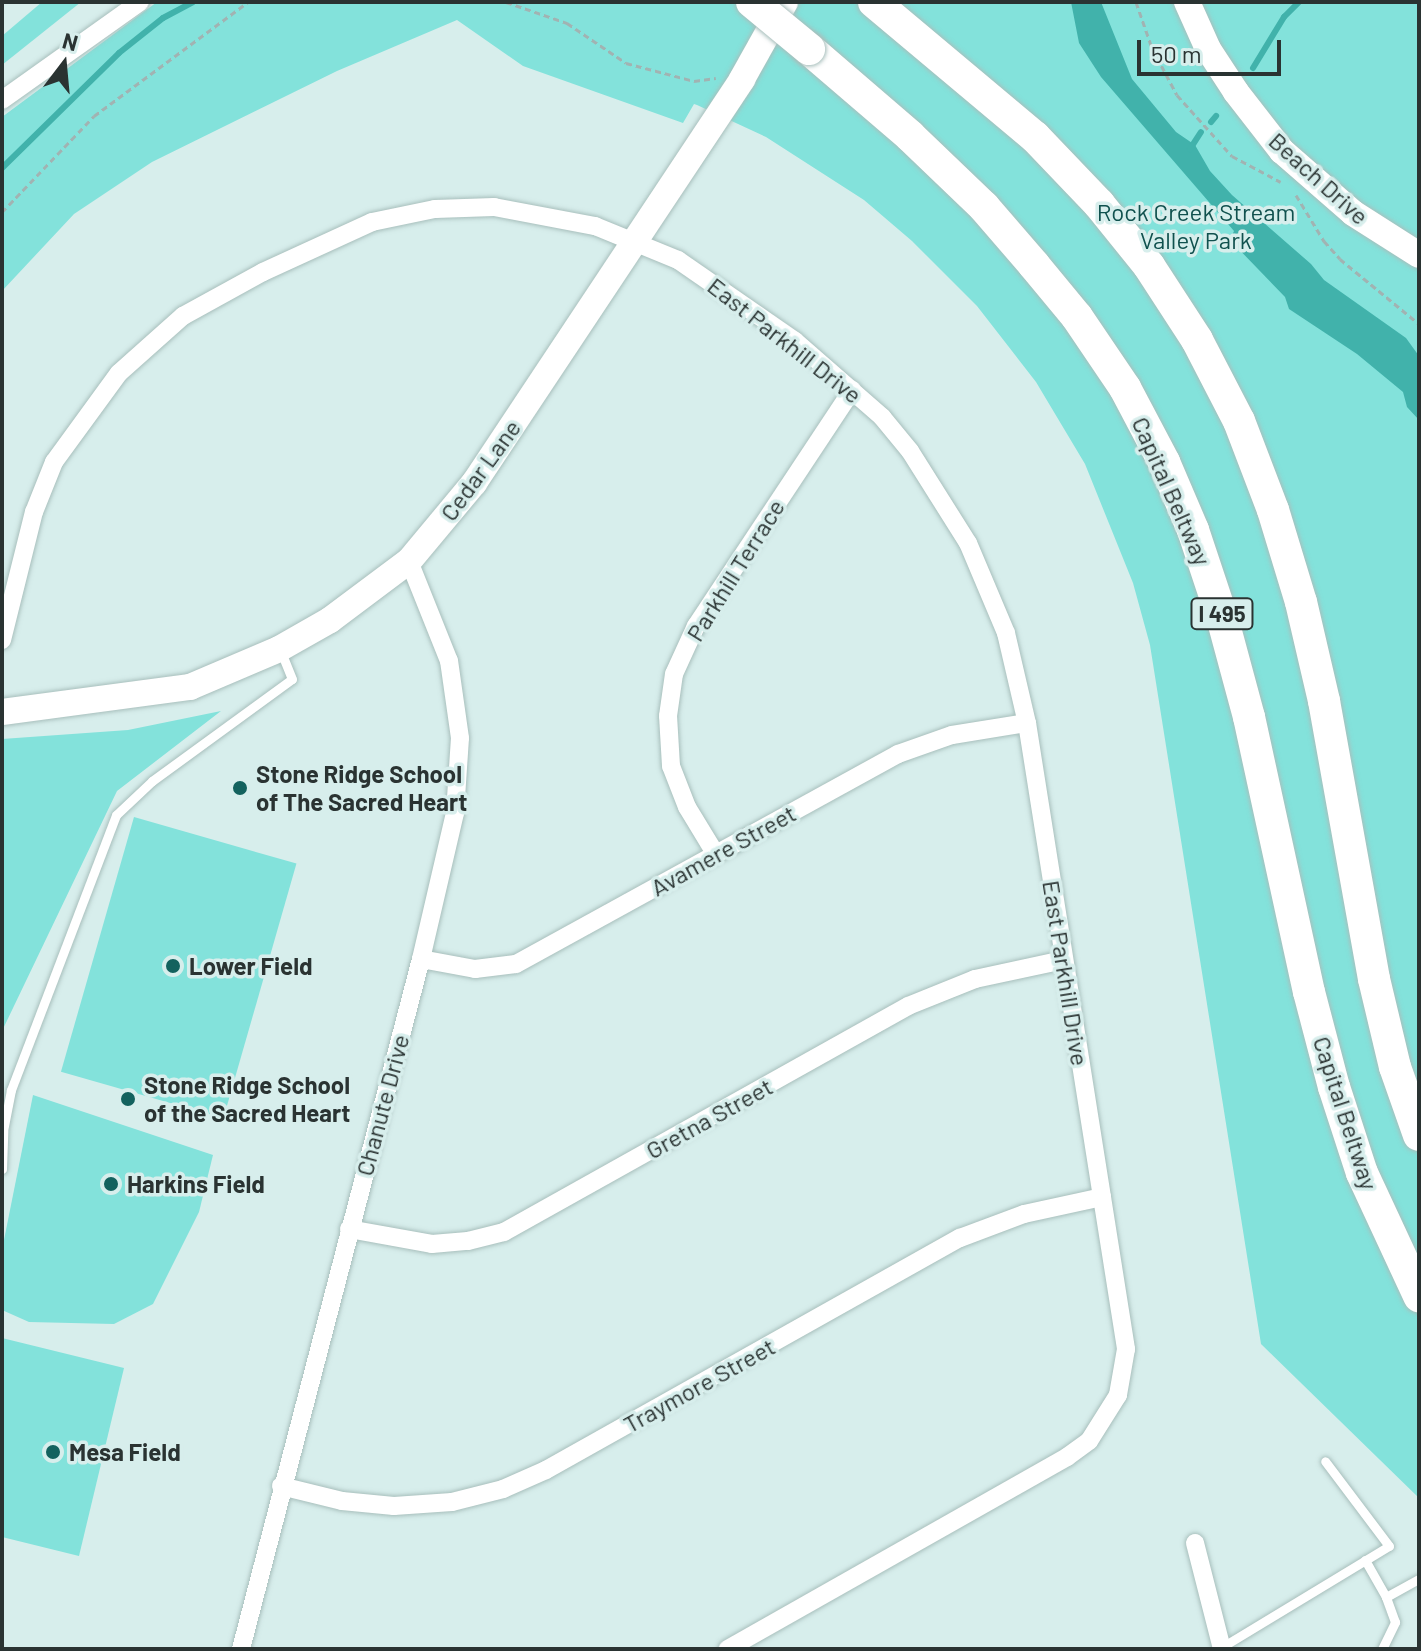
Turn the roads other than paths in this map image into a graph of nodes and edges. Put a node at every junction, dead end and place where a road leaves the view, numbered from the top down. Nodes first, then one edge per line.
1 (140, 2) edge
2 (752, 2) edge
3 (785, 2) edge
4 (874, 2) edge
5 (1187, 2) edge
6 (2, 100) edge
7 (636, 243) junction
8 (1419, 255) edge
9 (852, 390) junction
10 (409, 561) junction
11 (2, 640) edge
12 (279, 649) junction
13 (2, 712) edge
14 (1027, 723) junction
15 (715, 853) junction
16 (421, 959) junction
17 (1064, 960) junction
18 (1419, 1135) edge
19 (2, 1169) edge
20 (1102, 1197) junction
21 (349, 1229) junction
22 (1419, 1296) edge
23 (1325, 1461) dead end
24 (281, 1486) junction
25 (1195, 1543) dead end
26 (1365, 1560) junction
27 (1419, 1579) edge
28 (1386, 1597) junction
29 (1222, 1648) edge
30 (241, 1649) edge
31 (728, 1649) edge
32 (1382, 1649) edge

1 - 6 street
2 - 22 highway, Capital Beltway / I 495, bridge
3 - 7 street, Cedar Lane
4 - 18 highway
5 - 8 street, Beach Drive
7 - 9 street, East Parkhill Drive
7 - 10 street, Cedar Lane
7 - 11 street, East Parkhill Drive
9 - 14 street, East Parkhill Drive
9 - 15 street, Parkhill Terrace
10 - 12 street, Cedar Lane
10 - 16 street, Chanute Drive
12 - 13 street, Cedar Lane
12 - 19 lane
14 - 15 street, Avamere Street
14 - 17 street, East Parkhill Drive
15 - 16 street, Avamere Street
16 - 21 street, Chanute Drive
17 - 20 street, East Parkhill Drive
17 - 21 street, Gretna Street
20 - 24 street, Traymore Street
20 - 31 street, East Parkhill Drive
21 - 24 street, Chanute Drive
23 - 26 lane
24 - 30 street, Chanute Drive
25 - 29 street
26 - 28 lane
26 - 29 lane
27 - 28 lane
28 - 32 lane

